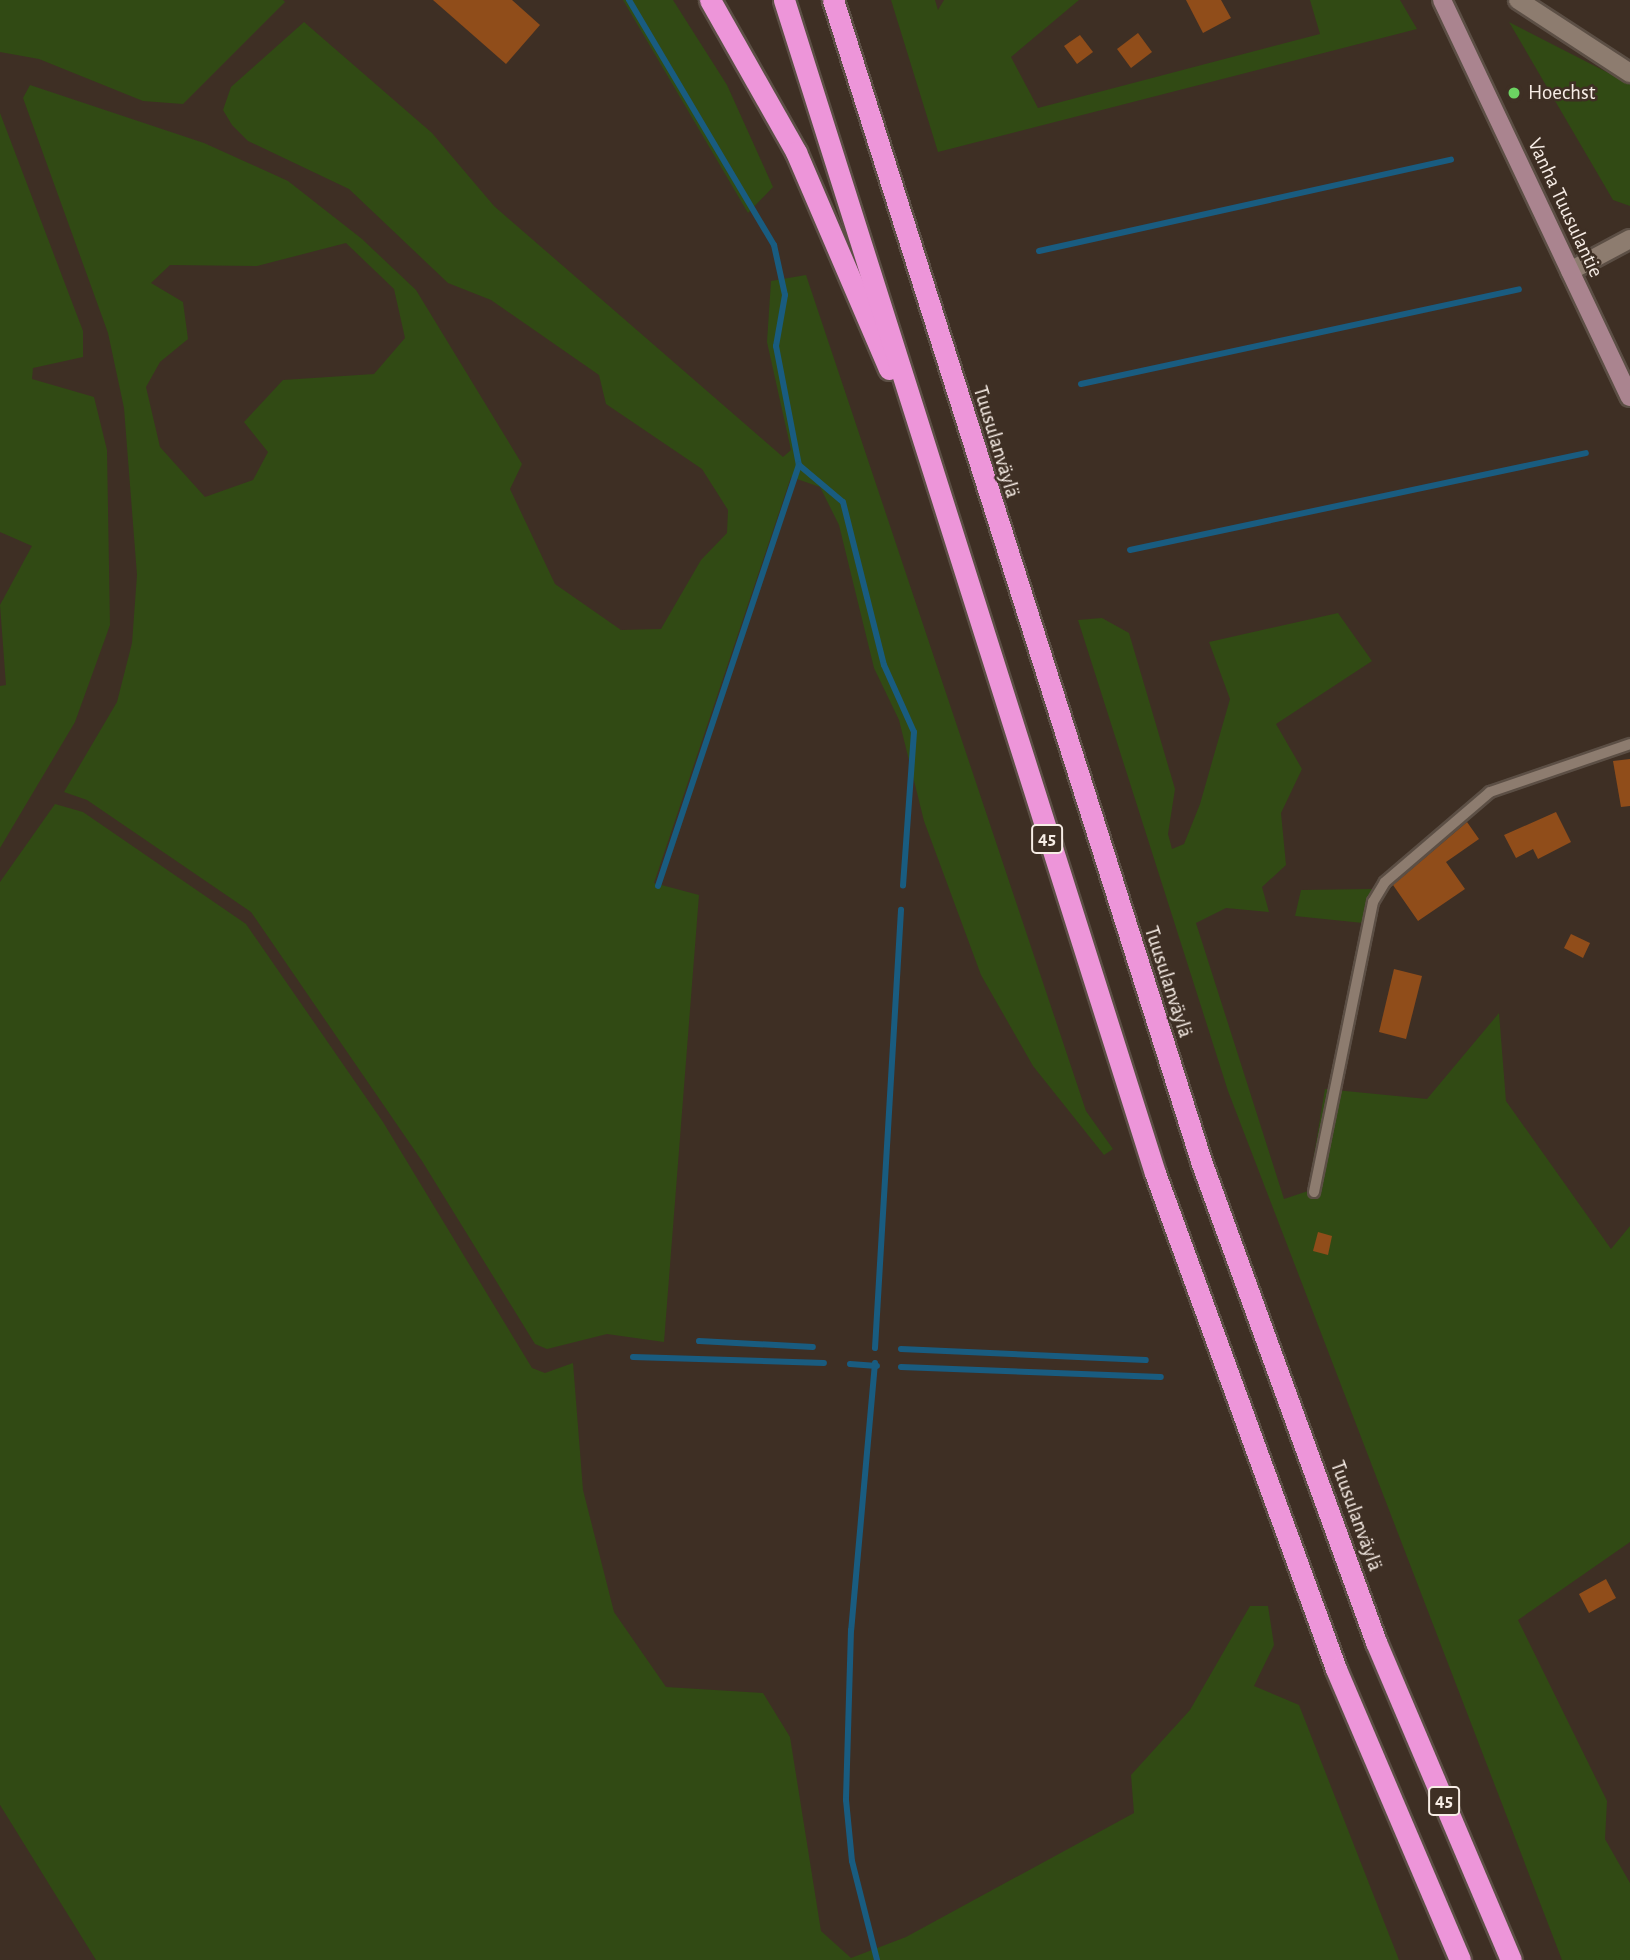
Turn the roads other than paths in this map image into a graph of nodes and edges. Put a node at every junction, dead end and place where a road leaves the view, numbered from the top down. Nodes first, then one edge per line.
1 (710, 0) edge
2 (784, 0) edge
3 (835, 0) edge
4 (1442, 0) edge
5 (1518, 0) edge
6 (1630, 73) edge
7 (1630, 239) edge
8 (1570, 271) junction
9 (1630, 397) edge
10 (921, 434) junction
11 (1630, 744) edge
12 (1314, 1192) dead end
13 (1460, 1960) edge
14 (1511, 1960) edge

1 - 10 highway
2 - 10 highway, 45
3 - 14 highway, Tuusulanväylä / 45
4 - 8 main road, Vanha Tuusulantie
5 - 6 street
7 - 8 street
8 - 9 main road, Vanha Tuusulantie
10 - 13 highway, 45
11 - 12 lane

